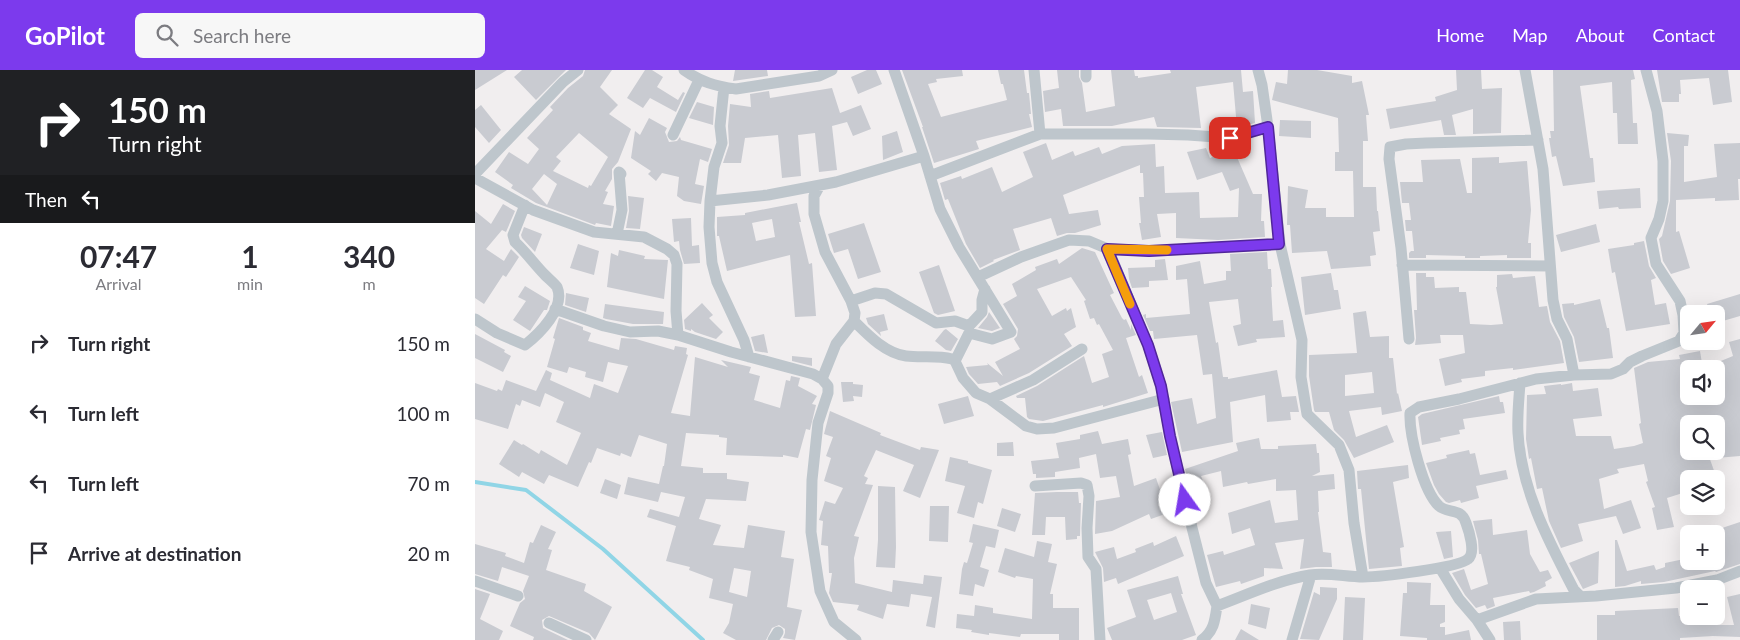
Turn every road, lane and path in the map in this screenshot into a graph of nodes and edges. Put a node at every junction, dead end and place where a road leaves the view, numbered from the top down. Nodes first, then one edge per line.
1 (578, 70) edge
2 (684, 70) edge
3 (832, 70) edge
4 (894, 70) edge
5 (1034, 70) edge
6 (1258, 70) edge
7 (1525, 70) edge
8 (1646, 70) edge
9 (699, 80) junction
10 (724, 87) junction
11 (1268, 127) junction
12 (1040, 134) junction
13 (673, 135) dead end
14 (1538, 140) junction
15 (924, 156) junction
16 (475, 174) edge
17 (621, 174) dead end
18 (930, 176) junction
19 (475, 178) edge
20 (820, 185) junction
21 (710, 202) junction
22 (525, 205) junction
23 (617, 234) junction
24 (1279, 244) junction
25 (1107, 249) junction
26 (1402, 265) junction
27 (1550, 266) junction
28 (978, 277) junction
29 (985, 289) junction
30 (851, 301) junction
31 (555, 309) junction
32 (475, 319) edge
33 (854, 321) junction
34 (678, 335) junction
35 (1409, 339) dead end
36 (1082, 349) dead end
37 (749, 356) junction
38 (955, 361) junction
39 (1573, 375) junction
40 (822, 379) junction
41 (1520, 383) junction
42 (990, 399) junction
43 (1164, 399) junction
44 (1035, 486) dead end
45 (1439, 568) junction
46 (1740, 571) edge
47 (1311, 574) junction
48 (1363, 577) junction
49 (475, 581) edge
50 (519, 596) dead end
51 (1580, 596) junction
52 (1217, 606) junction
53 (1477, 620) junction
54 (549, 623) dead end
55 (585, 640) edge
56 (856, 640) edge
57 (1100, 640) edge
58 (1202, 640) edge
59 (1292, 640) edge
60 (1490, 640) edge

1 - 16 street
2 - 9 street
3 - 10 street
4 - 15 street
5 - 12 street
6 - 11 street
7 - 14 street
8 - 39 street
9 - 10 street
9 - 13 street
10 - 21 street
11 - 12 street
11 - 24 street
12 - 18 street
14 - 26 street
14 - 27 street
15 - 18 street
15 - 20 street
17 - 23 street
18 - 28 street
19 - 22 street
20 - 21 street
20 - 30 street
21 - 37 street
22 - 23 street
22 - 31 street
23 - 34 street
24 - 25 street
24 - 48 street
25 - 28 street
25 - 43 street
26 - 27 street
26 - 35 street
27 - 39 street
28 - 29 street
29 - 30 street
29 - 38 street
30 - 33 street
31 - 32 street
31 - 34 street
33 - 38 street
33 - 40 street
34 - 37 street
36 - 42 street
37 - 40 street
38 - 42 street
39 - 41 street
40 - 56 street
41 - 45 street
41 - 51 street
42 - 43 street
43 - 52 street
44 - 57 street
45 - 48 street
45 - 53 street
46 - 51 street
47 - 48 street
47 - 52 street
47 - 59 street
49 - 50 street
51 - 53 street
52 - 58 street
53 - 60 street
54 - 55 street

